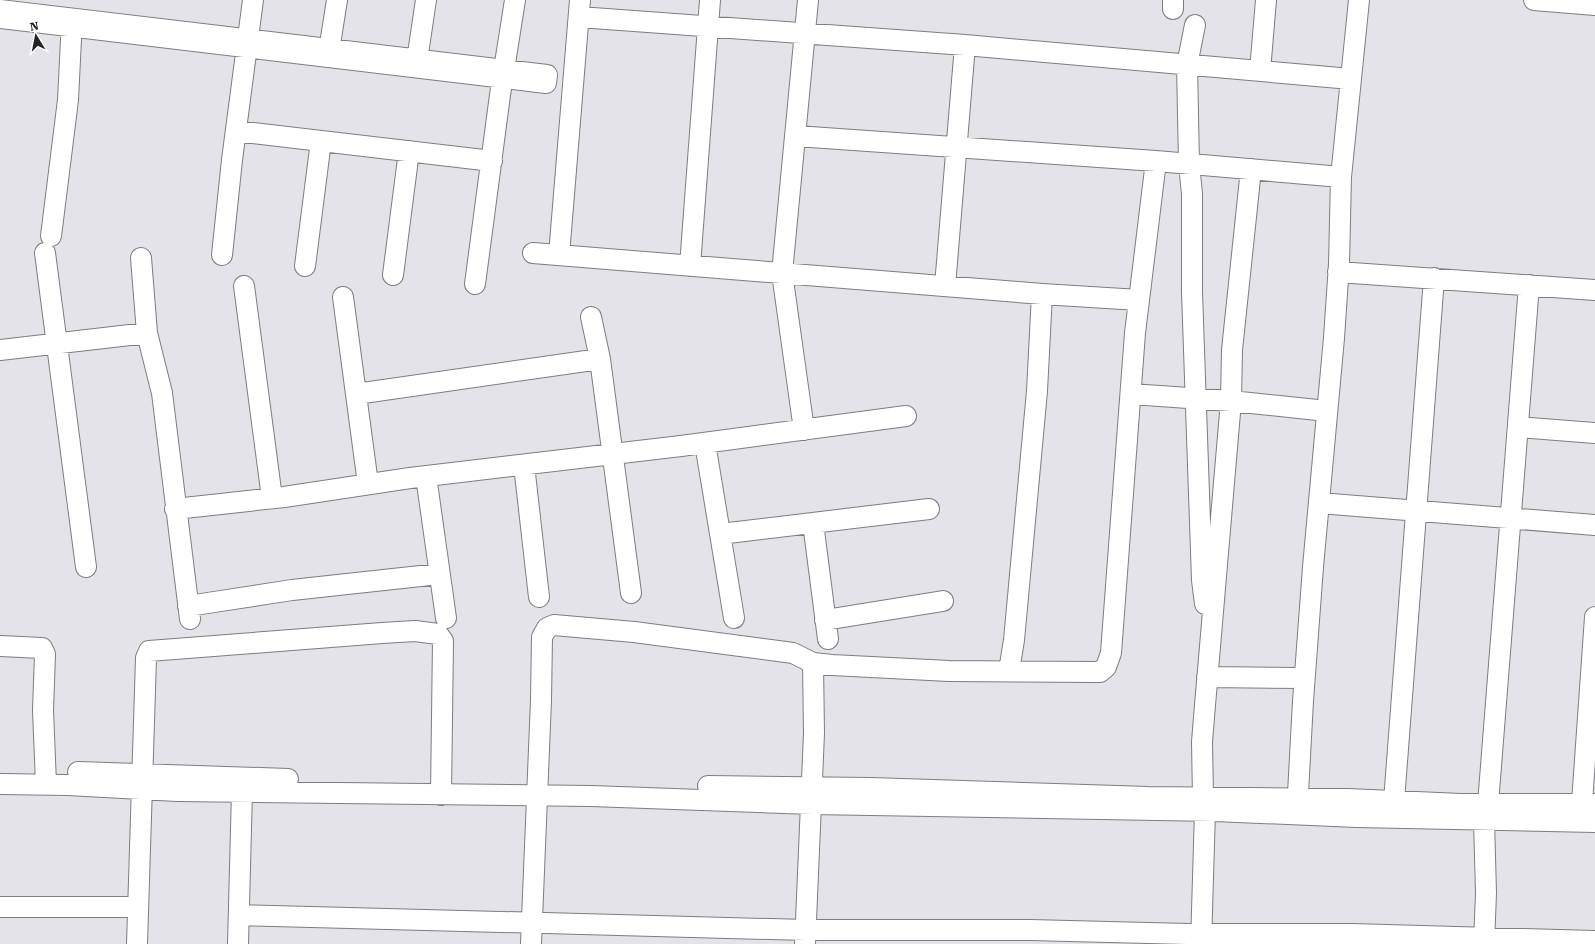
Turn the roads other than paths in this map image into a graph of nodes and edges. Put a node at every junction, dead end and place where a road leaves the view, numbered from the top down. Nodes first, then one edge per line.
1 (253, 0) edge
2 (338, 0) edge
3 (426, 0) edge
4 (515, 0) edge
5 (710, 0) edge
6 (808, 0) edge
7 (1266, 0) edge
8 (1359, 0) edge
9 (1534, 0) edge
10 (1560, 1) edge
11 (1595, 5) edge
12 (0, 9) edge
13 (580, 9) edge
14 (0, 17) edge
15 (72, 22) junction
16 (1195, 25) dead end
17 (708, 26) junction
18 (805, 34) junction
19 (248, 44) junction
20 (965, 45) junction
21 (329, 53) junction
22 (416, 63) junction
23 (1187, 65) junction
24 (1260, 71) junction
25 (504, 74) junction
26 (1351, 79) junction
27 (236, 131) junction
28 (796, 136) junction
29 (321, 141) junction
30 (956, 147) junction
31 (409, 151) junction
32 (492, 161) junction
33 (1156, 161) junction
34 (1190, 164) junction
35 (1250, 169) junction
36 (1341, 177) junction
37 (533, 253) dead end
38 (222, 255) dead end
39 (559, 255) junction
40 (141, 258) dead end
41 (305, 266) dead end
42 (690, 266) junction
43 (1338, 272) junction
44 (782, 273) junction
45 (393, 275) dead end
46 (1434, 278) junction
47 (475, 284) dead end
48 (1529, 284) junction
49 (244, 286) dead end
50 (945, 286) junction
51 (1595, 290) edge
52 (1042, 294) junction
53 (343, 297) dead end
54 (1139, 300) junction
55 (591, 317) dead end
56 (147, 333) junction
57 (58, 342) junction
58 (0, 350) edge
59 (600, 359) junction
60 (356, 394) junction
61 (1131, 394) junction
62 (1197, 399) junction
63 (1231, 401) junction
64 (1327, 411) junction
65 (906, 416) dead end
66 (1518, 427) junction
67 (804, 430) junction
68 (1595, 434) edge
69 (705, 443) junction
70 (612, 454) junction
71 (524, 465) junction
72 (426, 476) junction
73 (368, 484) junction
74 (272, 498) junction
75 (1319, 503) junction
76 (176, 509) junction
77 (929, 509) dead end
78 (1416, 510) junction
79 (1511, 518) junction
80 (813, 523) junction
81 (1595, 525) edge
82 (720, 534) junction
83 (86, 567) dead end
84 (439, 574) junction
85 (631, 593) dead end
86 (539, 597) dead end
87 (943, 601) dead end
88 (1595, 616) edge
89 (446, 618) dead end
90 (734, 618) dead end
91 (825, 620) junction
92 (1595, 621) edge
93 (828, 639) dead end
94 (0, 646) edge
95 (1210, 652) junction
96 (813, 664) junction
97 (1009, 671) junction
98 (1207, 677) junction
99 (1304, 678) junction
100 (0, 770) edge
101 (46, 778) junction
102 (142, 781) junction
103 (0, 784) edge
104 (441, 788) junction
105 (538, 789) junction
106 (242, 791) junction
107 (812, 796) junction
108 (1394, 801) junction
109 (1204, 804) junction
110 (1298, 806) junction
111 (1486, 812) junction
112 (1588, 813) edge
113 (0, 907) edge
114 (138, 907) junction
115 (239, 915) junction
116 (532, 922) junction
117 (668, 935) edge
118 (806, 937) edge
119 (1104, 938) edge
120 (1201, 939) edge
121 (1294, 939) edge
122 (1391, 940) edge
123 (1484, 941) edge
124 (1584, 942) edge
125 (137, 944) edge
126 (238, 944) edge
127 (531, 944) edge

1 - 19 street
2 - 21 street
3 - 22 street
4 - 25 street
5 - 17 street
6 - 18 street
7 - 24 street
8 - 26 street
9 - 10 street
10 - 11 street
12 - 14 street
12 - 15 street
13 - 17 street
13 - 39 street
14 - 15 street
15 - 19 street
15 - 57 street
16 - 23 street
17 - 18 street
17 - 42 street
18 - 20 street
18 - 28 street
19 - 21 street
19 - 27 street
20 - 23 street
20 - 30 street
21 - 22 street
22 - 25 street
23 - 24 street
23 - 34 street
24 - 26 street
25 - 32 street
26 - 36 street
27 - 29 street
27 - 38 street
28 - 30 street
28 - 44 street
29 - 31 street
29 - 41 street
30 - 33 street
30 - 50 street
31 - 32 street
31 - 45 street
32 - 47 street
33 - 34 street
33 - 54 street
34 - 35 street
34 - 62 street
35 - 36 street
35 - 63 street
36 - 43 street
37 - 39 street
39 - 42 street
40 - 56 street
42 - 44 street
43 - 46 street
43 - 64 street
44 - 50 street
44 - 67 street
46 - 48 street
46 - 78 street
48 - 51 street
48 - 66 street
49 - 74 street
50 - 52 street
52 - 54 street
52 - 97 street
53 - 60 street
54 - 61 street
55 - 59 street
56 - 57 street
56 - 76 street
57 - 58 street
57 - 83 street
59 - 60 street
59 - 70 street
60 - 73 street
61 - 62 street
61 - 97 street
62 - 63 street
62 - 95 street
63 - 64 street
63 - 95 street
64 - 75 street
65 - 67 street
66 - 68 street
66 - 79 street
67 - 69 street
69 - 70 street
69 - 82 street
70 - 71 street
70 - 85 street
71 - 72 street
71 - 86 street
72 - 73 street
72 - 84 street
73 - 74 street
74 - 76 street
75 - 78 street
75 - 99 street
76 - 84 street
77 - 80 street
78 - 79 street
78 - 108 street
79 - 81 street
79 - 111 street
80 - 82 street
80 - 91 street
82 - 90 street
84 - 89 street
87 - 91 street
88 - 92 street
91 - 93 street
92 - 112 street
94 - 101 street
95 - 98 street
96 - 97 street
96 - 105 street
96 - 107 street
98 - 99 street
98 - 109 street
99 - 110 street
100 - 101 street
101 - 102 street
101 - 103 street
102 - 104 street
102 - 104 street
102 - 106 street
102 - 114 street
104 - 105 street
104 - 106 street
105 - 107 street
105 - 116 street
106 - 115 street
107 - 109 street
107 - 118 street
108 - 110 street
108 - 111 street
109 - 110 street
109 - 120 street
110 - 111 street
111 - 112 street
111 - 123 street
113 - 114 street
114 - 125 street
115 - 116 street
115 - 126 street
116 - 117 street
116 - 127 street
117 - 118 street
118 - 119 street
119 - 120 street
120 - 121 street
121 - 122 street
122 - 123 street
123 - 124 street

